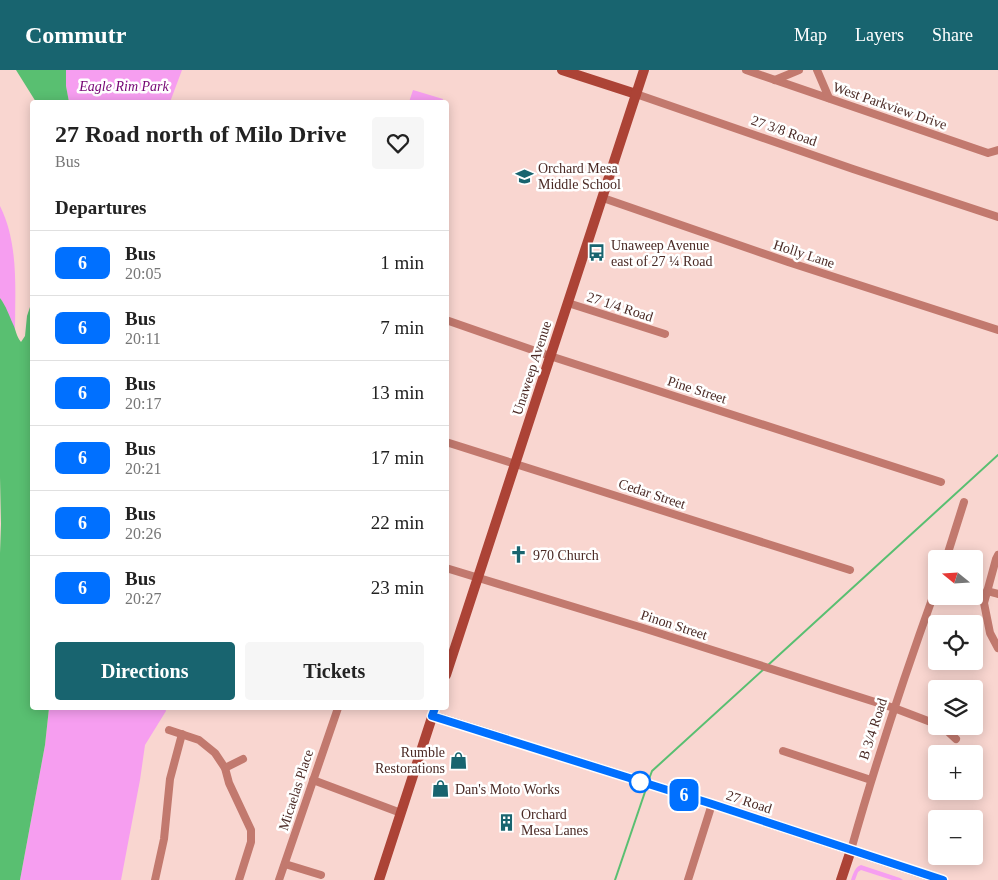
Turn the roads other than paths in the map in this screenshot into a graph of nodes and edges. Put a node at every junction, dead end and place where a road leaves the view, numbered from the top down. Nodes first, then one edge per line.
1 (562, 70) edge
2 (644, 70) edge
3 (746, 70) edge
4 (799, 70) edge
5 (818, 70) edge
6 (775, 80) junction
7 (636, 94) junction
8 (829, 98) junction
9 (998, 150) edge
10 (603, 198) junction
11 (998, 217) edge
12 (568, 303) junction
13 (449, 321) edge
14 (998, 330) edge
15 (665, 334) dead end
16 (550, 356) junction
17 (449, 443) edge
18 (515, 464) junction
19 (941, 482) dead end
20 (964, 502) dead end
21 (949, 550) edge
22 (998, 555) edge
23 (449, 569) edge
24 (850, 570) dead end
25 (478, 578) junction
26 (987, 591) junction
27 (998, 594) edge
28 (930, 605) edge
29 (998, 648) edge
30 (449, 666) edge
31 (894, 708) junction
32 (337, 710) edge
33 (434, 712) edge
34 (928, 721) edge
35 (169, 730) dead end
36 (182, 734) junction
37 (952, 735) edge
38 (956, 739) dead end
39 (783, 751) dead end
40 (243, 759) dead end
41 (225, 768) junction
42 (313, 780) junction
43 (871, 780) junction
44 (712, 804) junction
45 (401, 813) junction
46 (851, 850) junction
47 (285, 864) junction
48 (321, 875) dead end
49 (155, 880) edge
50 (239, 880) edge
51 (279, 880) edge
52 (379, 880) edge
53 (688, 880) edge
54 (841, 880) edge
55 (942, 880) edge

1 - 7 main road, 27 3/8 Road
2 - 7 main road, Unaweep Avenue
3 - 6 street, West Parkview Drive
4 - 6 street
5 - 8 street
6 - 8 street, West Parkview Drive
7 - 10 main road, Unaweep Avenue
7 - 11 street, 27 3/8 Road
8 - 9 street, West Parkview Drive
10 - 12 main road, Unaweep Avenue
10 - 14 street, Holly Lane
12 - 15 street, 27 1/4 Road
12 - 16 main road, Unaweep Avenue
13 - 16 street, Pine Street
16 - 18 main road, Unaweep Avenue
16 - 19 street, Pine Street
17 - 18 street, Cedar Street
18 - 24 street, Cedar Street
18 - 25 main road, Unaweep Avenue
20 - 21 street
22 - 26 street
23 - 25 street, Pinon Street
25 - 30 main road, Unaweep Avenue
25 - 31 street, Pinon Street
26 - 27 street
26 - 29 street
28 - 31 street, B 3/4 Road
31 - 34 street, Pinon Street
31 - 43 street, B 3/4 Road
32 - 42 street, Micaelas Place
33 - 44 main road, 27 Road
33 - 45 main road
35 - 36 street
36 - 41 street
36 - 49 street
37 - 38 street
39 - 43 street
40 - 41 street
41 - 50 street
42 - 45 street
42 - 47 street, Micaelas Place
43 - 46 street, B 3/4 Road
44 - 46 main road, 27 Road
44 - 53 street
45 - 52 main road
46 - 54 main road, B 3/4 Road
46 - 55 main road, 27 Road
47 - 48 street
47 - 51 street, Micaelas Place

